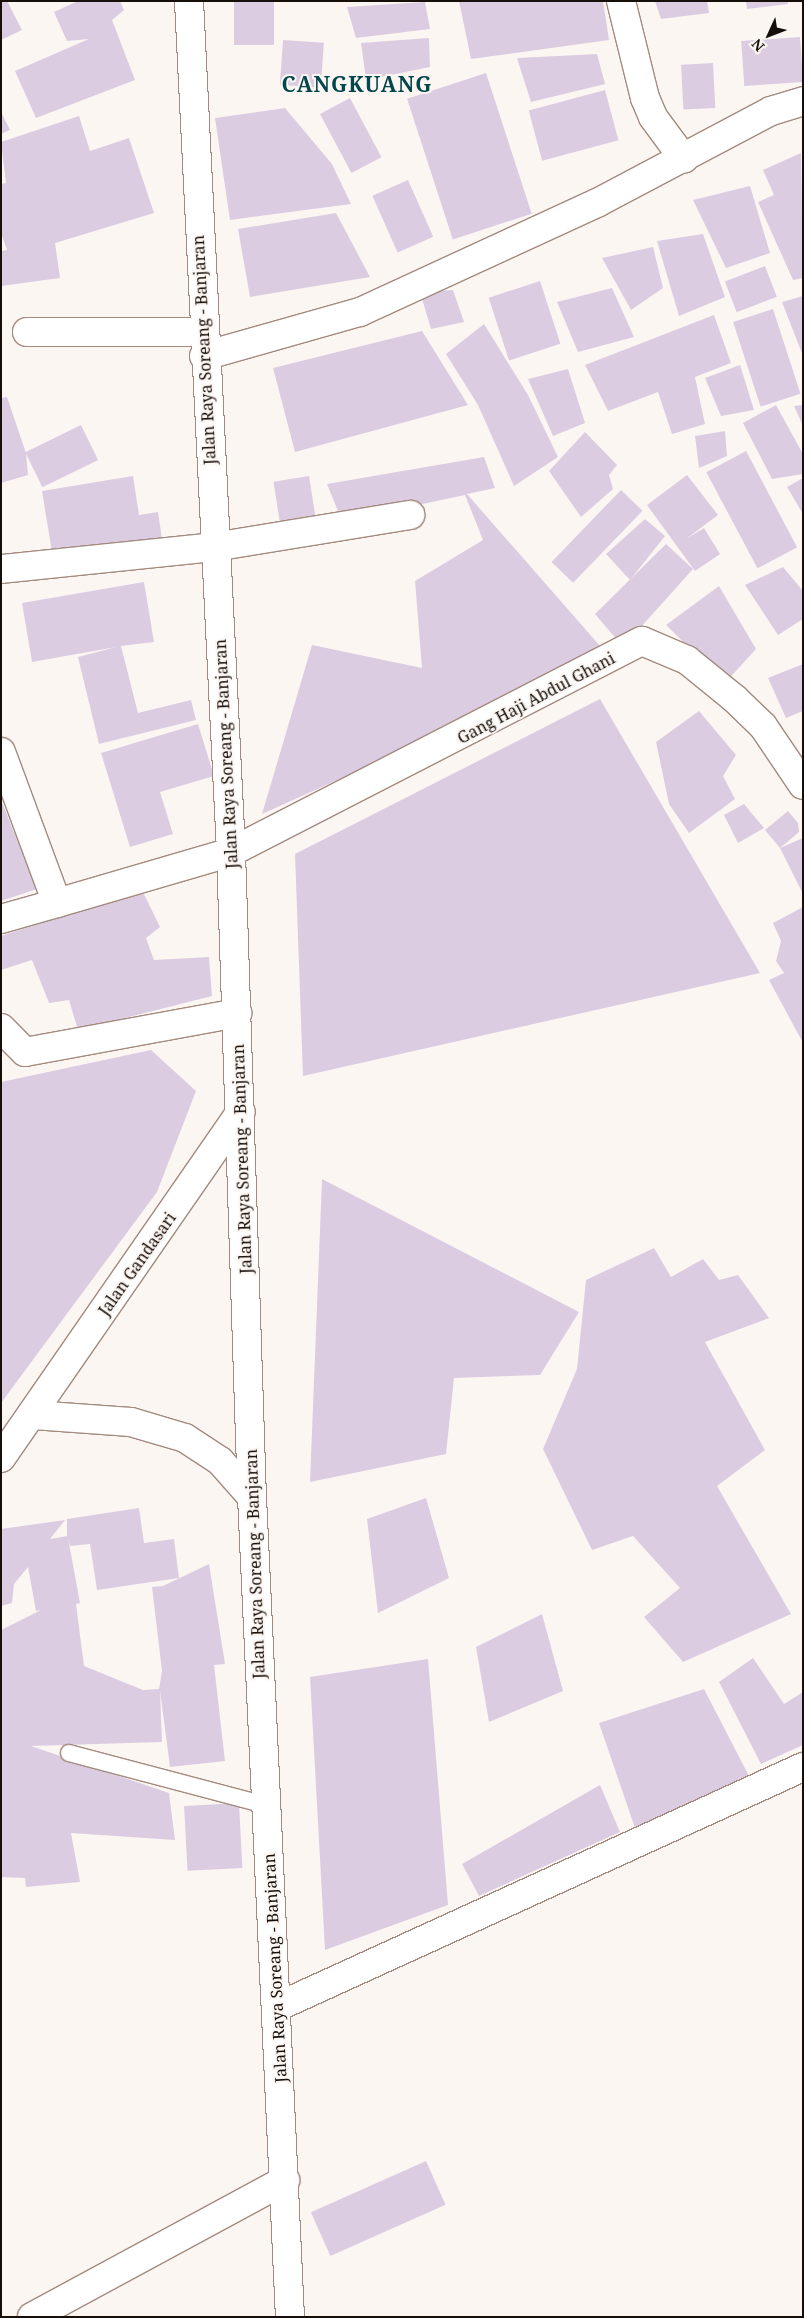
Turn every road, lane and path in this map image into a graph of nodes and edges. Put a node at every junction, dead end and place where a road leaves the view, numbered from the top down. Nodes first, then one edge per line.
1 (189, 1) edge
2 (621, 1) edge
3 (803, 101) edge
4 (684, 159) junction
5 (27, 332) dead end
6 (203, 344) junction
7 (410, 516) dead end
8 (214, 547) junction
9 (1, 570) edge
10 (1, 752) edge
11 (803, 785) edge
12 (231, 852) junction
13 (57, 904) junction
14 (1, 919) edge
15 (238, 1013) junction
16 (1, 1028) edge
17 (241, 1112) junction
18 (33, 1415) junction
19 (1, 1458) edge
20 (252, 1497) junction
21 (69, 1753) dead end
22 (803, 1767) edge
23 (266, 1805) junction
24 (277, 2007) junction
25 (285, 2180) junction
26 (32, 2317) edge
27 (290, 2317) edge

1 - 6 street, Jalan Raya Soreang - Banjaran
2 - 4 street
3 - 4 street
4 - 6 street
5 - 6 street
6 - 8 street, Jalan Raya Soreang - Banjaran
7 - 8 street
8 - 9 street
8 - 12 street, Jalan Raya Soreang - Banjaran
10 - 13 street
11 - 12 street, Gang Haji Abdul Ghani
12 - 13 street
12 - 15 street, Jalan Raya Soreang - Banjaran
13 - 14 street
15 - 16 street
15 - 17 street, Jalan Raya Soreang - Banjaran
17 - 18 street, Jalan Gandasari
17 - 20 street, Jalan Raya Soreang - Banjaran
18 - 19 street, Jalan Gandasari
18 - 20 street
20 - 23 street, Jalan Raya Soreang - Banjaran
21 - 23 lane
22 - 24 street
23 - 24 street, Jalan Raya Soreang - Banjaran
24 - 25 street, Jalan Raya Soreang - Banjaran
25 - 26 street
25 - 27 street, Jalan Raya Soreang - Banjaran

